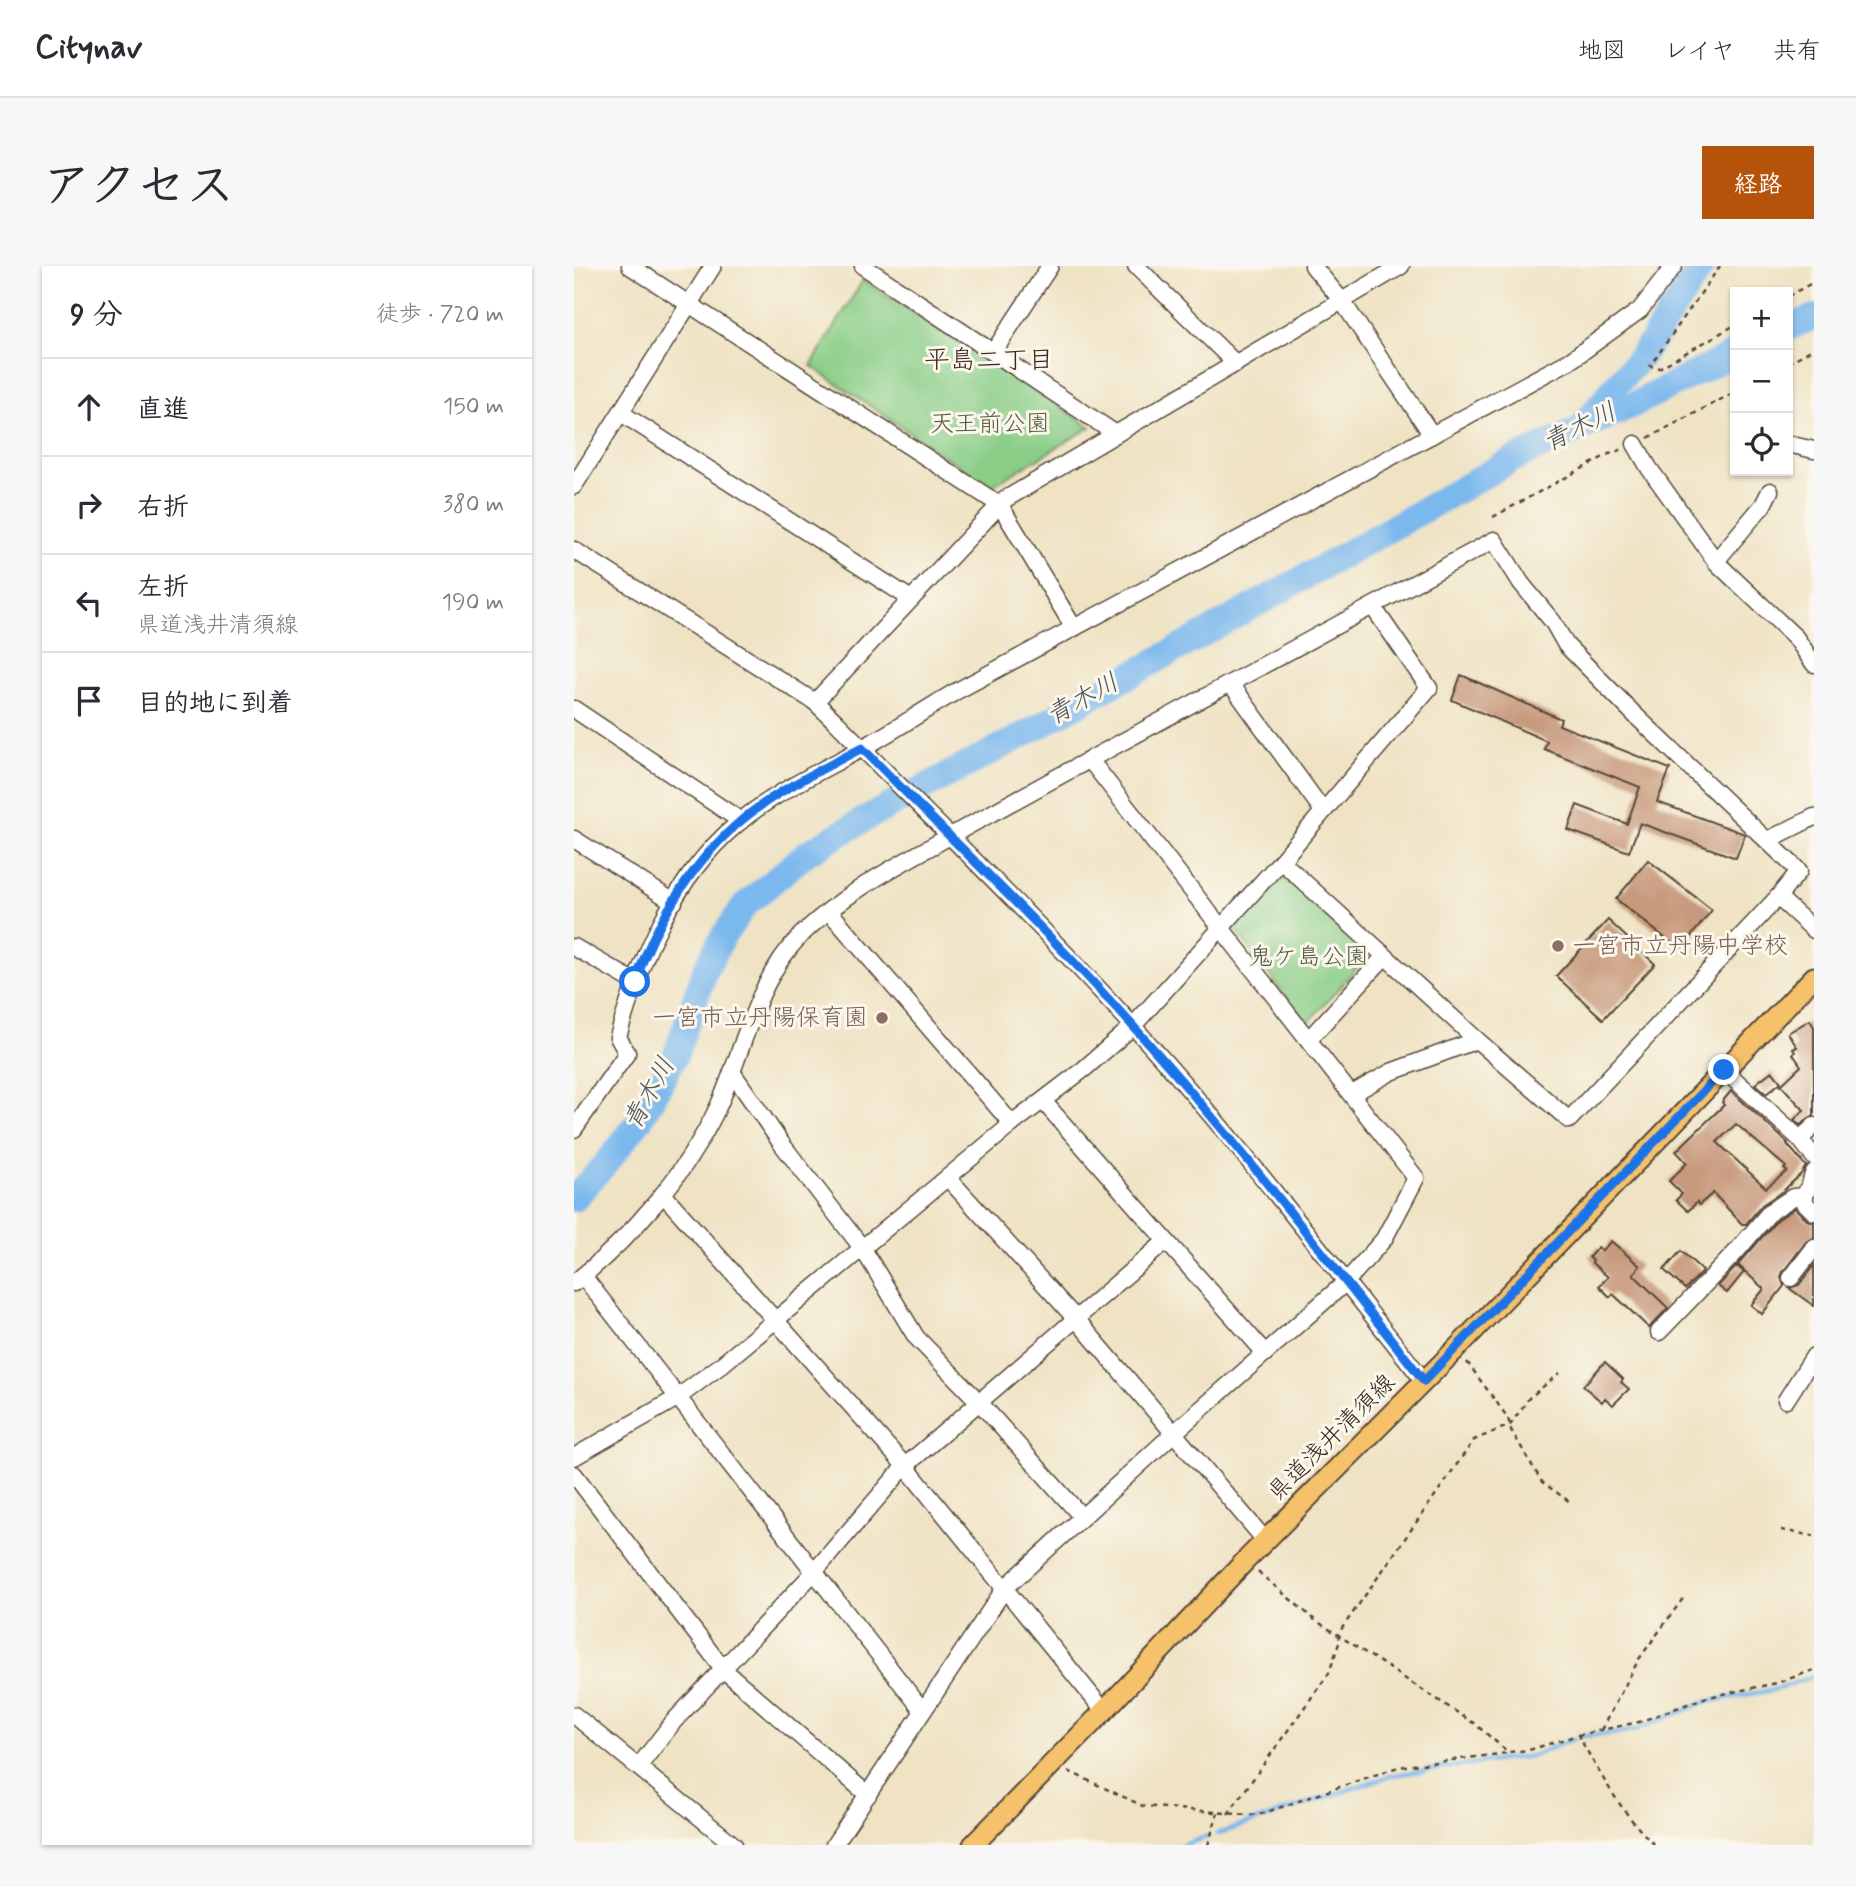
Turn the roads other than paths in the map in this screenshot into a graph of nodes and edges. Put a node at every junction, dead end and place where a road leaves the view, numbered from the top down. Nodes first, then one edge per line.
1 (630, 266) edge
2 (713, 266) edge
3 (863, 266) edge
4 (1050, 266) edge
5 (1136, 266) edge
6 (1313, 266) edge
7 (1401, 266) edge
8 (1673, 267) edge
9 (1342, 301) junction
10 (689, 305) junction
11 (994, 351) junction
12 (1236, 364) junction
13 (621, 413) junction
14 (1116, 434) junction
15 (1432, 435) junction
16 (1635, 444) road end
17 (1793, 445) edge
18 (1814, 450) edge
19 (574, 486) edge
20 (1770, 491) dead end
21 (1000, 505) junction
22 (574, 551) edge
23 (1716, 561) junction
24 (911, 599) junction
25 (1373, 607) junction
26 (1074, 628) junction
27 (1814, 664) edge
28 (1231, 684) junction
29 (815, 702) junction
30 (574, 709) edge
31 (867, 753) junction
32 (1090, 760) junction
33 (1323, 811) junction
34 (1814, 817) edge
35 (741, 821) junction
36 (949, 837) junction
37 (574, 839) edge
38 (1768, 841) junction
39 (1281, 861) junction
40 (1778, 897) junction
41 (674, 902) junction
42 (829, 911) junction
43 (1222, 928) junction
44 (1814, 930) edge
45 (574, 947) edge
46 (1385, 956) junction
47 (1813, 980) edge
48 (635, 982) junction
49 (1133, 1026) junction
50 (1309, 1039) junction
51 (1477, 1040) junction
52 (1724, 1070) junction
53 (732, 1072) junction
54 (1352, 1094) junction
55 (1043, 1101) junction
56 (1012, 1124) junction
57 (1814, 1126) edge
58 (574, 1129) edge
59 (1800, 1139) junction
60 (1814, 1157) edge
61 (1814, 1172) edge
62 (948, 1178) junction
63 (663, 1194) junction
64 (1805, 1195) junction
65 (1814, 1212) edge
66 (1166, 1241) junction
67 (1814, 1248) edge
68 (863, 1249) junction
69 (1790, 1278) dead end
70 (579, 1279) edge
71 (1346, 1282) junction
72 (1076, 1320) junction
73 (776, 1322) junction
74 (1659, 1332) dead end
75 (1265, 1353) junction
76 (1814, 1356) edge
77 (1424, 1381) junction
78 (677, 1398) junction
79 (1786, 1400) dead end
80 (980, 1403) junction
81 (1174, 1433) junction
82 (574, 1457) edge
83 (905, 1466) junction
84 (574, 1474) edge
85 (1082, 1517) junction
86 (1265, 1541) junction
87 (815, 1572) junction
88 (1005, 1588) junction
89 (724, 1670) junction
90 (923, 1711) junction
91 (1104, 1711) junction
92 (574, 1714) edge
93 (639, 1766) junction
94 (868, 1795) junction
95 (734, 1845) edge
96 (834, 1845) edge
97 (973, 1845) edge

1 - 10 street
2 - 10 street
3 - 11 street
4 - 11 street
5 - 12 street
6 - 9 street
7 - 9 street
8 - 15 street
9 - 12 street
9 - 15 street
10 - 13 street
10 - 21 street
11 - 14 street
12 - 14 street
13 - 19 street
13 - 24 street
14 - 21 street
15 - 26 street
16 - 23 street
17 - 18 street
20 - 23 street
21 - 24 street
21 - 26 street
22 - 29 street
23 - 27 street
24 - 29 street
25 - 28 street
25 - 33 street
25 - 38 street
26 - 31 street
28 - 32 street
28 - 33 street
29 - 31 street
30 - 35 street
31 - 35 street
31 - 36 street
32 - 36 street
32 - 43 street
33 - 39 street
34 - 38 street
35 - 41 street
36 - 42 street
36 - 49 street
37 - 41 street
38 - 40 street
39 - 43 street
39 - 46 street
40 - 44 street
40 - 51 street
41 - 48 street
42 - 53 street
42 - 56 street
43 - 49 street
43 - 50 street
45 - 48 street
46 - 50 street
46 - 51 street
47 - 52 main road, 県道浅井清須線
48 - 58 street
49 - 55 street
49 - 71 street
50 - 54 street
51 - 54 street
52 - 59 street
52 - 77 main road, 県道浅井清須線
53 - 63 street
53 - 68 street
54 - 71 street
55 - 56 street
55 - 66 street
56 - 62 street
57 - 59 street
59 - 60 street
61 - 64 street
62 - 68 street
62 - 72 street
63 - 70 street
63 - 73 street
64 - 65 street
64 - 74 street
66 - 72 street
66 - 75 street
67 - 69 street
68 - 73 street
68 - 80 street
70 - 78 street
71 - 75 street
71 - 77 street
72 - 80 street
72 - 81 street
73 - 78 street
73 - 83 street
75 - 81 street
76 - 79 street
77 - 86 main road, 県道浅井清須線
78 - 82 street
78 - 87 street
80 - 83 street
80 - 85 street
81 - 85 street
81 - 86 street
83 - 87 street
83 - 88 street
84 - 89 street
85 - 88 street
86 - 91 main road, 県道浅井清須線
87 - 89 street
87 - 90 street
88 - 90 street
88 - 91 street
89 - 93 street
89 - 94 street
90 - 94 street
91 - 97 main road, 県道浅井清須線
92 - 93 street
93 - 95 street
94 - 96 street

